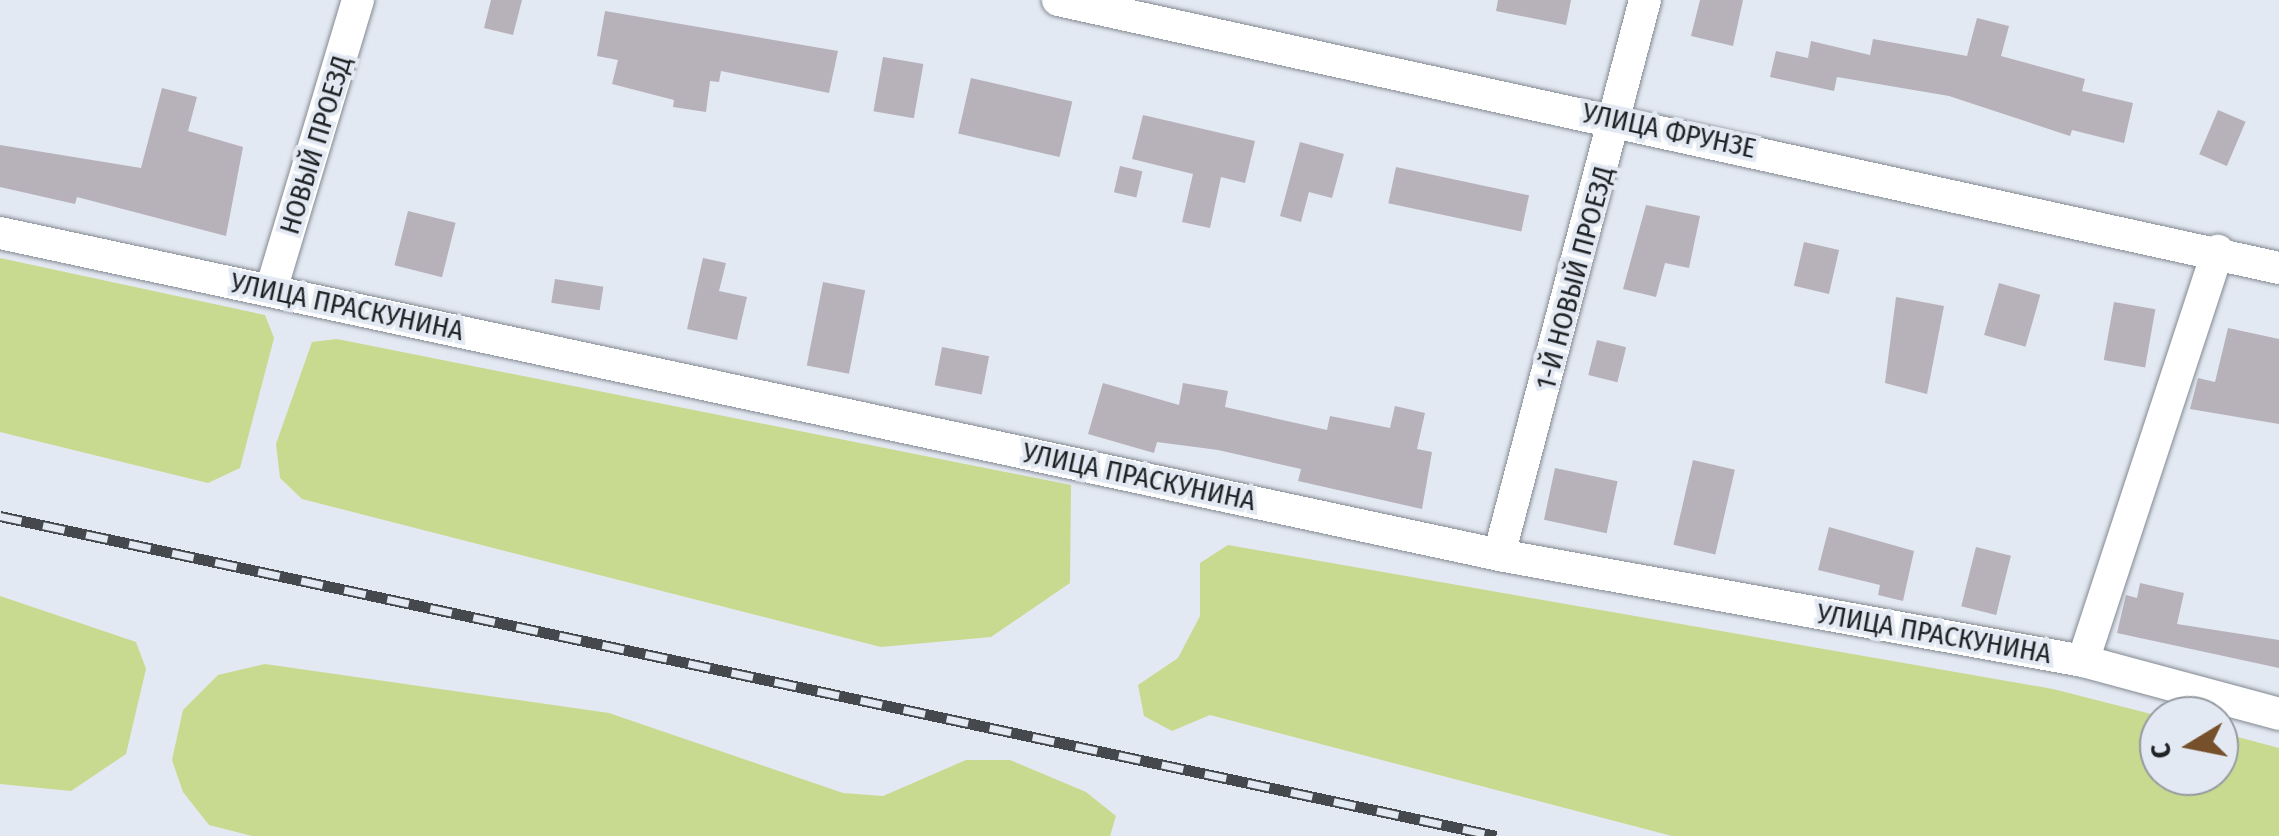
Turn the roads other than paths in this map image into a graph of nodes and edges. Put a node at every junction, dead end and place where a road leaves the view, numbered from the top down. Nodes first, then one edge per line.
1 (358, 0) edge
2 (1058, 0) edge
3 (1645, 0) edge
4 (1618, 120) junction
5 (0, 233) edge
6 (2218, 252) junction
7 (2279, 268) edge
8 (271, 290) junction
9 (1499, 555) junction
10 (2083, 661) junction
11 (2279, 714) edge

1 - 8 street, НОВЫЙ ПРОЕЗД
2 - 4 street, УЛИЦА ФРУНЗЕ
3 - 4 street, 1-Й НОВЫЙ ПРОЕЗД
4 - 6 street, УЛИЦА ФРУНЗЕ
4 - 9 street, 1-Й НОВЫЙ ПРОЕЗД
5 - 8 street, УЛИЦА ПРАСКУНИНА
6 - 7 street, УЛИЦА ФРУНЗЕ
6 - 10 street
8 - 9 street, УЛИЦА ПРАСКУНИНА
9 - 10 street, УЛИЦА ПРАСКУНИНА
10 - 11 street, УЛИЦА ПРАСКУНИНА

